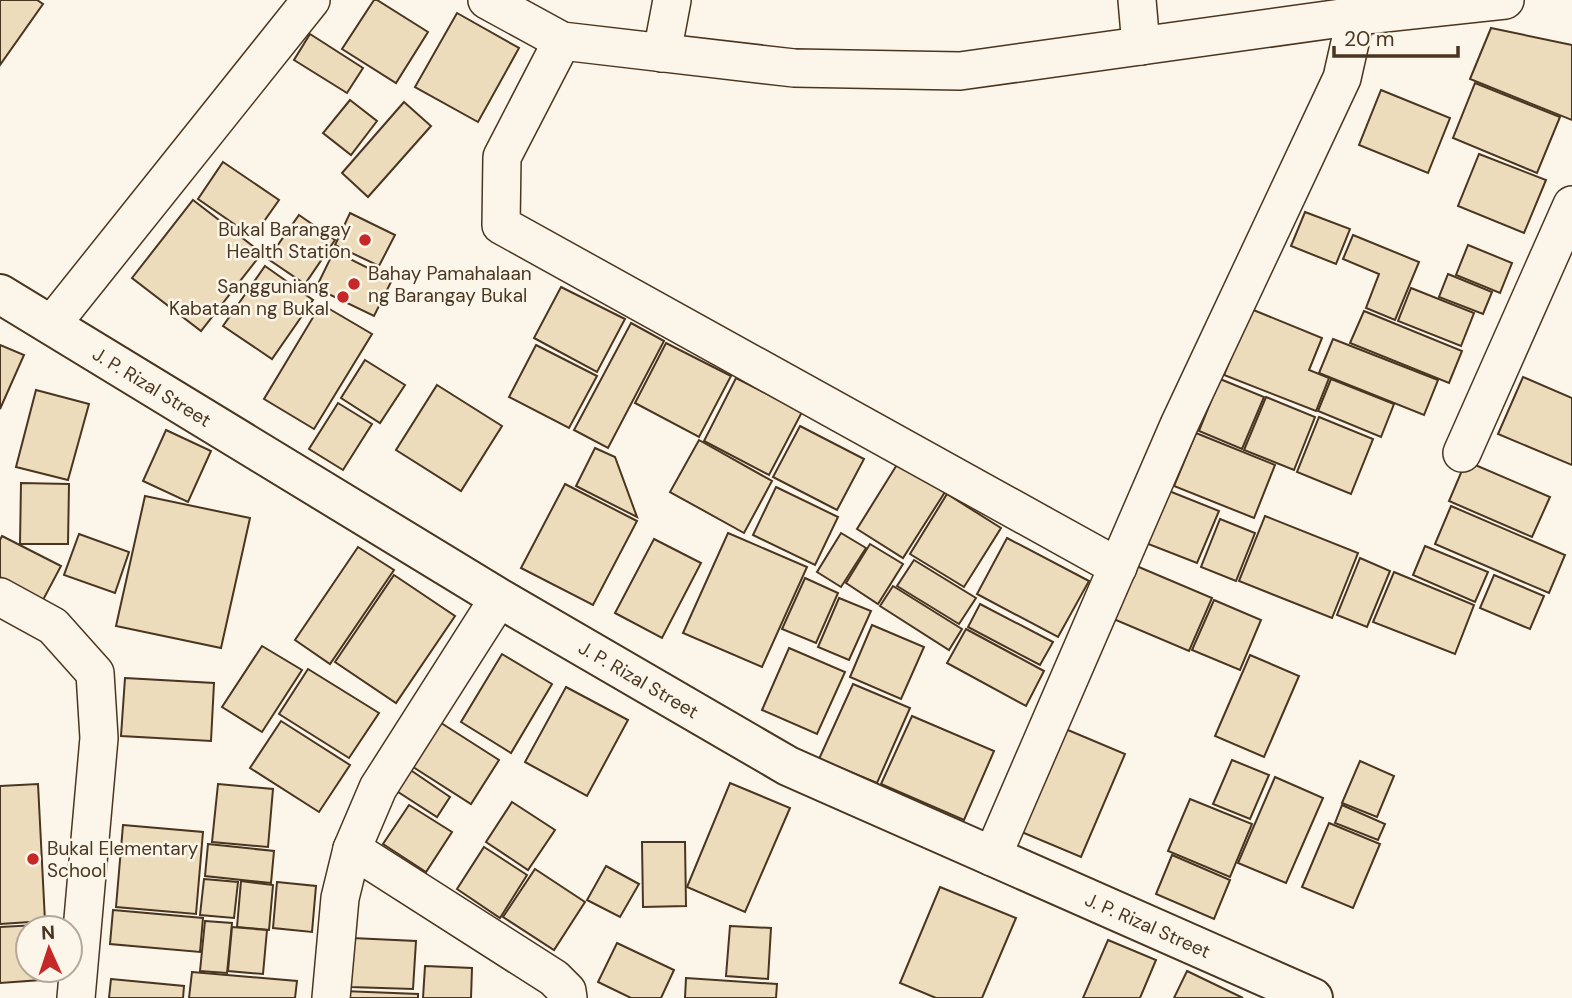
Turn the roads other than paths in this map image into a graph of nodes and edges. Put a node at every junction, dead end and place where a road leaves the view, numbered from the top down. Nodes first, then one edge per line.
1 (311, 0) edge
2 (487, 0) edge
3 (672, 0) edge
4 (1137, 0) edge
5 (1505, 0) edge
6 (1356, 16) junction
7 (562, 41) junction
8 (1141, 46) junction
9 (662, 53) junction
10 (1572, 205) edge
11 (0, 294) edge
12 (52, 324) junction
13 (1462, 453) dead end
14 (1118, 567) junction
15 (0, 597) edge
16 (499, 598) junction
17 (352, 849) junction
18 (992, 856) junction
19 (76, 998) edge
20 (331, 998) edge
21 (568, 998) edge
22 (1313, 998) edge

1 - 12 street
2 - 7 street
3 - 9 street
4 - 8 street
5 - 6 street
6 - 8 street
6 - 14 street
7 - 9 street
7 - 14 street
8 - 9 street
10 - 13 street
11 - 12 main road, J. P. Rizal Street
12 - 16 main road, J. P. Rizal Street
14 - 18 street
15 - 19 street
16 - 17 street
16 - 18 main road, J. P. Rizal Street
17 - 20 street
17 - 21 street
18 - 22 main road, J. P. Rizal Street

